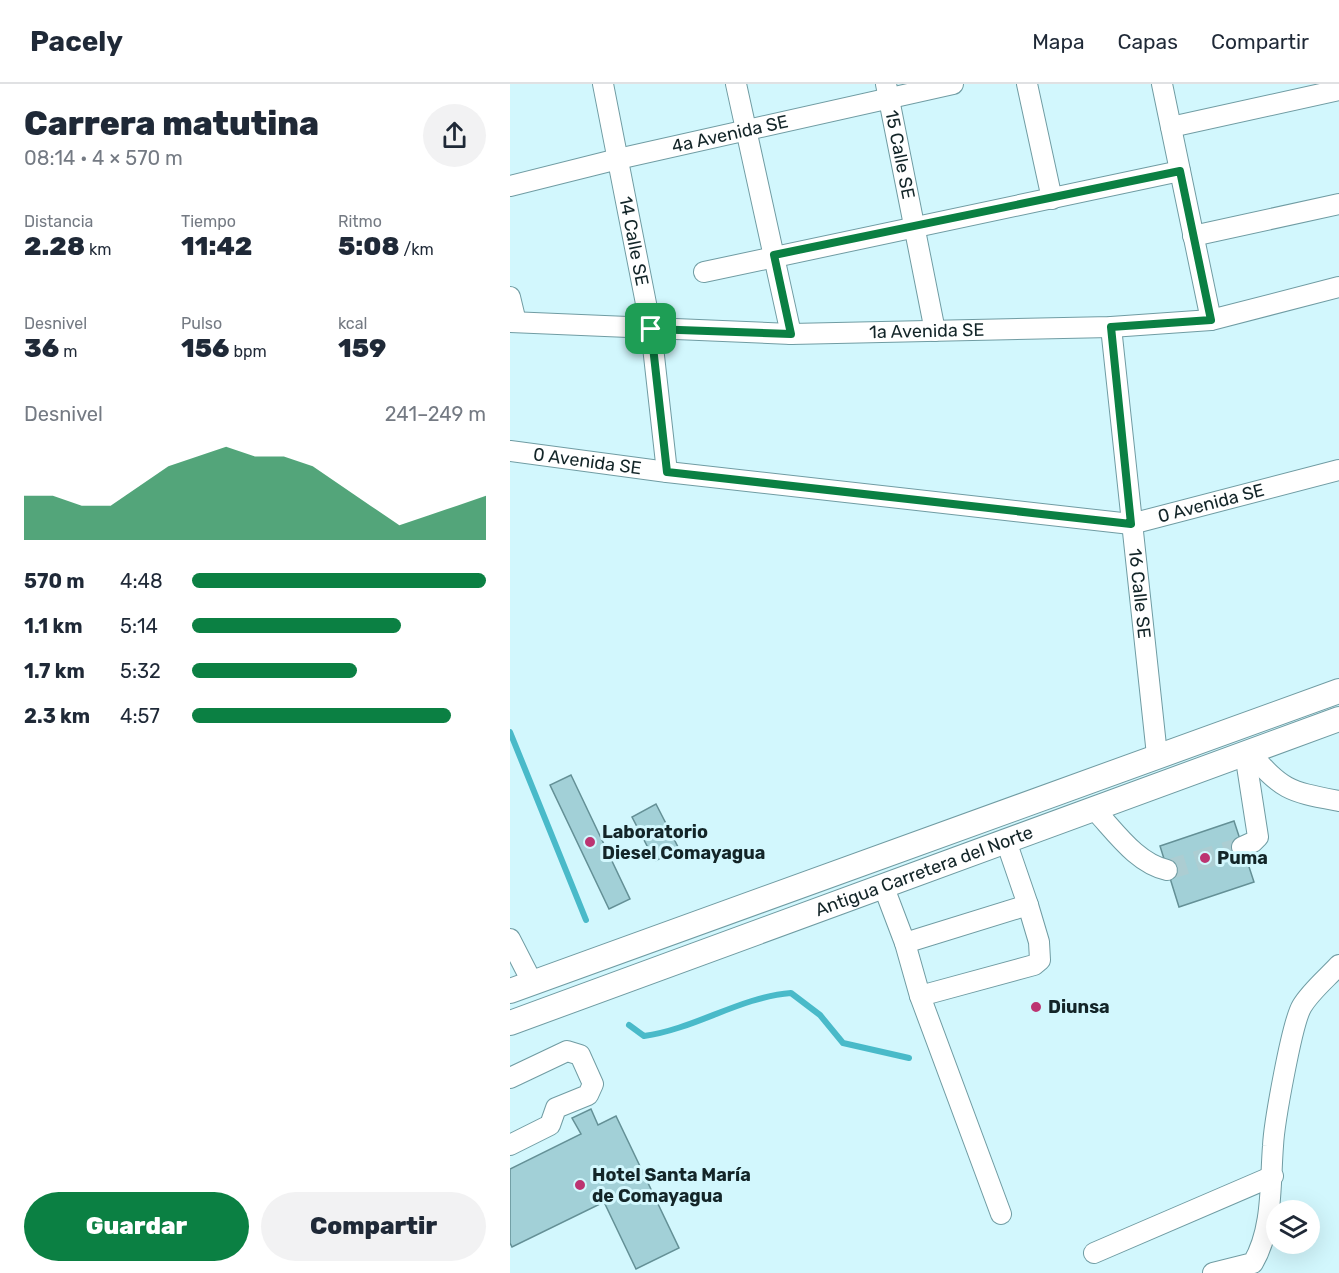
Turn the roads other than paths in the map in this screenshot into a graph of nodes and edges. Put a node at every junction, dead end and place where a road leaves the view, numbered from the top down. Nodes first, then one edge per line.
1 (603, 84) edge
2 (736, 84) edge
3 (953, 84) edge
4 (1026, 84) edge
5 (1162, 84) edge
6 (1339, 90) edge
7 (888, 91) edge
8 (1171, 127) junction
9 (747, 132) junction
10 (618, 159) junction
11 (1180, 171) junction
12 (510, 186) edge
13 (1052, 199) junction
14 (1339, 204) edge
15 (915, 228) junction
16 (1194, 236) junction
17 (774, 255) junction
18 (704, 272) dead end
19 (1339, 287) edge
20 (510, 297) edge
21 (1211, 320) junction
22 (513, 322) edge
23 (1111, 327) junction
24 (651, 329) junction
25 (935, 331) junction
26 (791, 334) junction
27 (510, 450) edge
28 (1339, 470) edge
29 (667, 472) junction
30 (1131, 524) junction
31 (1339, 691) edge
32 (1339, 719) edge
33 (1247, 752) junction
34 (1157, 755) junction
35 (1339, 801) edge
36 (1093, 808) junction
37 (1006, 841) junction
38 (1242, 847) tunnel mouth
39 (1167, 870) tunnel mouth
40 (883, 885) junction
41 (1028, 905) junction
42 (510, 939) edge
43 (905, 943) junction
44 (1339, 965) edge
45 (521, 986) edge
46 (920, 996) junction
47 (510, 1023) edge
48 (510, 1078) edge
49 (510, 1145) edge
50 (1273, 1176) junction
51 (1001, 1214) dead end
52 (1094, 1253) dead end
53 (1213, 1273) edge

1 - 10 street, 14 Calle SE
2 - 9 street
3 - 7 street, 4a Avenida SE
4 - 13 street
5 - 8 street
6 - 8 street
7 - 9 street, 4a Avenida SE
7 - 15 street, 15 Calle SE
8 - 11 street
9 - 10 street, 4a Avenida SE
9 - 17 street
10 - 12 street, 4a Avenida SE
10 - 24 street, 14 Calle SE
11 - 13 street
11 - 16 street
13 - 15 street
14 - 16 street
15 - 17 street
15 - 25 street, 15 Calle SE
16 - 21 street
17 - 18 street
17 - 26 street
19 - 21 street, 1a Avenida SE
20 - 22 street
21 - 23 street, 1a Avenida SE
22 - 24 street, 1a Avenida SE
23 - 25 street, 1a Avenida SE
23 - 30 street, 16 Calle SE
24 - 26 street, 1a Avenida SE
24 - 29 street, 14 Calle SE
25 - 26 street, 1a Avenida SE
27 - 29 street, 0 Avenida SE
28 - 30 street, 0 Avenida SE
29 - 30 street, 0 Avenida SE
30 - 34 street, 16 Calle SE
31 - 34 main road, Antigua Carretera del Norte
32 - 33 main road, Antigua Carretera del Norte
33 - 35 street
33 - 36 main road, Antigua Carretera del Norte
33 - 38 street
34 - 45 main road, Antigua Carretera del Norte
36 - 37 main road, Antigua Carretera del Norte
36 - 39 street
37 - 40 main road, Antigua Carretera del Norte
37 - 41 street
40 - 43 street
40 - 47 main road, Antigua Carretera del Norte
41 - 43 street
41 - 46 street
42 - 45 street
43 - 46 street
44 - 50 street
46 - 51 street
48 - 49 street
50 - 52 street
50 - 53 street

